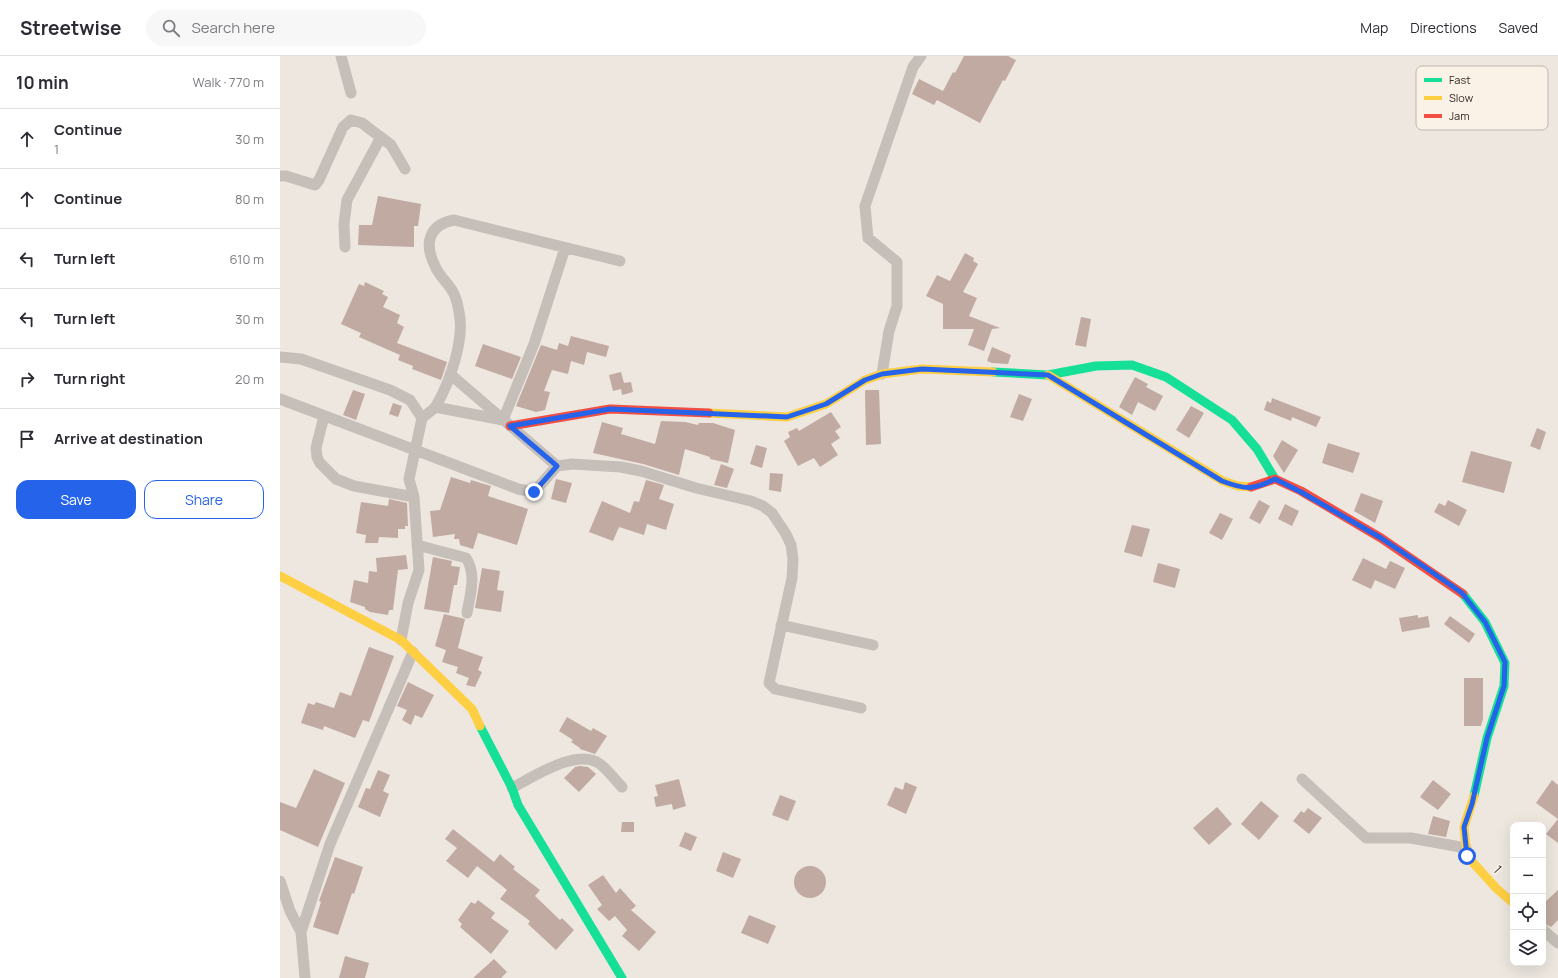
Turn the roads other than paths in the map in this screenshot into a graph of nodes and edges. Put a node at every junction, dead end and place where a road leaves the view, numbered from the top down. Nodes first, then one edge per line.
1 (340, 56) edge
2 (921, 56) edge
3 (351, 93) dead end
4 (381, 138) junction
5 (405, 168) dead end
6 (280, 176) edge
7 (345, 247) dead end
8 (565, 248) junction
9 (620, 261) dead end
10 (280, 357) edge
11 (450, 374) junction
12 (882, 374) junction
13 (1048, 375) junction
14 (280, 399) edge
15 (435, 407) junction
16 (324, 416) junction
17 (422, 418) junction
18 (506, 423) junction
19 (414, 450) junction
20 (557, 466) junction
21 (1275, 479) junction
22 (414, 497) junction
23 (417, 545) junction
24 (280, 576) edge
25 (467, 613) dead end
26 (781, 625) junction
27 (400, 640) junction
28 (873, 645) dead end
29 (413, 652) junction
30 (861, 708) dead end
31 (1302, 779) dead end
32 (622, 787) dead end
33 (512, 788) junction
34 (1466, 848) junction
35 (280, 881) edge
36 (1510, 900) edge
37 (301, 932) junction
38 (1546, 933) edge
39 (1558, 943) edge
40 (305, 978) edge
41 (622, 978) edge

1 - 3 street
2 - 12 street
4 - 5 street
4 - 6 street
4 - 7 street
8 - 9 street
8 - 11 street
8 - 18 street
10 - 17 street
11 - 15 street
11 - 18 street
12 - 13 street
12 - 18 street
13 - 21 street
13 - 21 street
14 - 16 street
15 - 17 street
15 - 18 street
16 - 19 street
16 - 22 street
17 - 19 street
18 - 20 street
19 - 20 street
19 - 22 street
20 - 26 street
21 - 34 street, 1
22 - 23 street
23 - 25 street
23 - 27 street
24 - 27 street
26 - 28 street
26 - 30 street
27 - 29 street
29 - 33 street
29 - 37 street
31 - 34 street
32 - 33 street
33 - 41 street
34 - 36 street, 1
35 - 37 street
37 - 40 street
38 - 39 street

